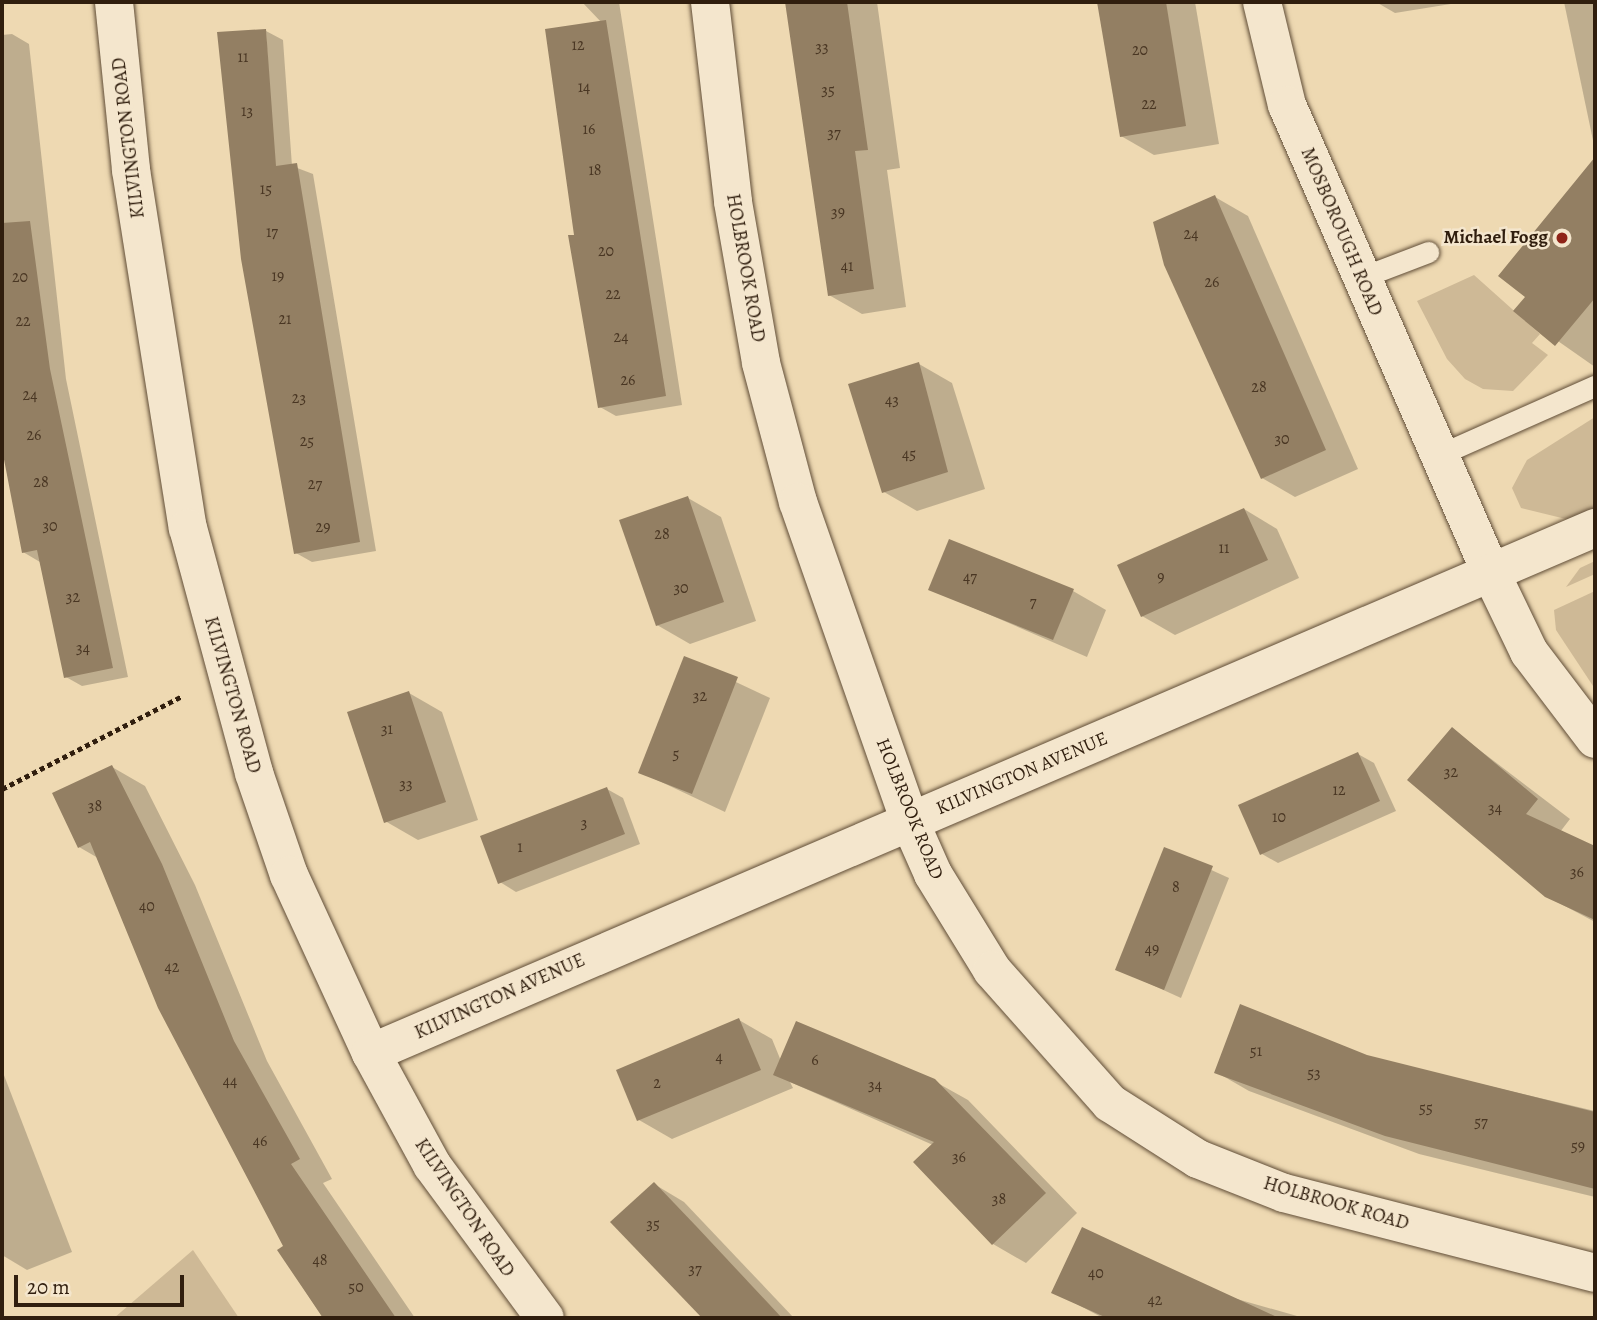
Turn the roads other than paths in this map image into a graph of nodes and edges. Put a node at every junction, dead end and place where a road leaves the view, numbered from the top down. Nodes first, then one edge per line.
1 (114, 2) edge
2 (710, 2) edge
3 (1262, 2) edge
4 (1428, 252) dead end
5 (1360, 278) junction
6 (1595, 386) edge
7 (1439, 455) junction
8 (1595, 528) edge
9 (1491, 573) junction
10 (1595, 739) edge
11 (911, 822) junction
12 (371, 1053) junction
13 (1595, 1273) edge
14 (545, 1318) edge

1 - 12 street, KILVINGTON ROAD
2 - 11 street, HOLBROOK ROAD
3 - 5 street, MOSBOROUGH ROAD
4 - 5 lane
5 - 7 street, MOSBOROUGH ROAD
6 - 7 lane
7 - 9 street, MOSBOROUGH ROAD
8 - 9 street, KILVINGTON AVENUE
9 - 10 street, MOSBOROUGH ROAD
9 - 11 street, KILVINGTON AVENUE
11 - 12 street, KILVINGTON AVENUE
11 - 13 street, HOLBROOK ROAD
12 - 14 street, KILVINGTON ROAD

